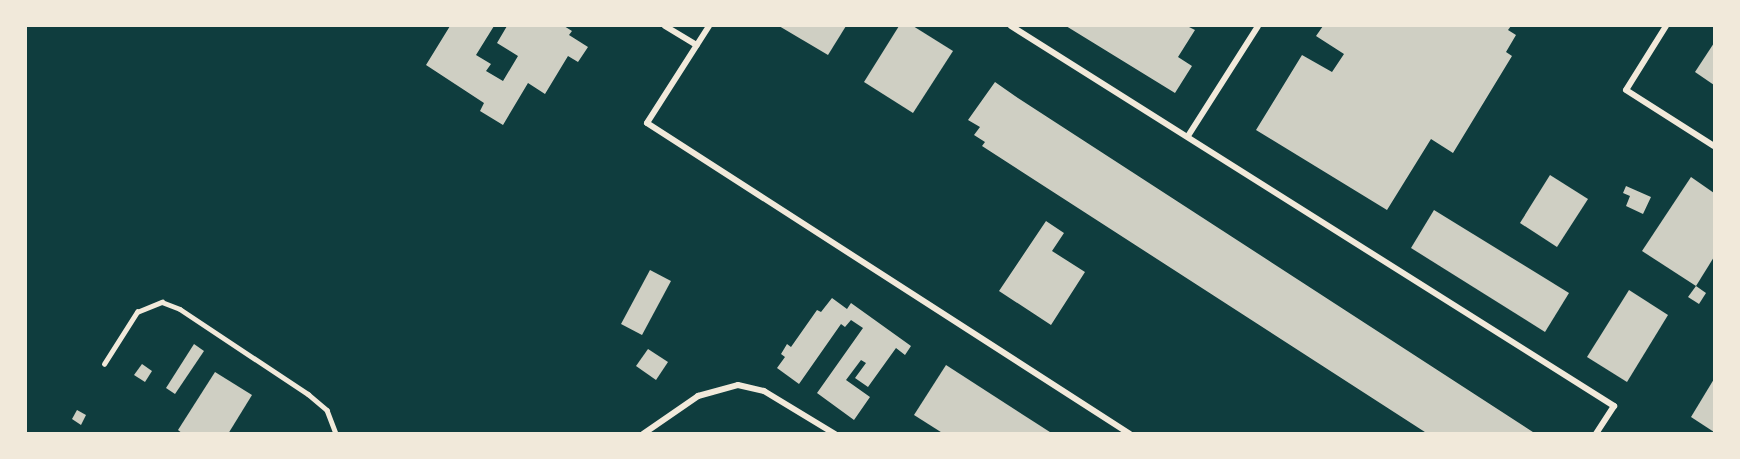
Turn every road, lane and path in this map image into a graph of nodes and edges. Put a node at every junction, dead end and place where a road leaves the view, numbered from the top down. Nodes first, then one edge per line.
1 (665, 26) edge
2 (709, 26) edge
3 (1011, 26) edge
4 (1258, 26) edge
5 (1666, 26) edge
6 (697, 45) junction
7 (1188, 136) junction
8 (1714, 146) edge
9 (104, 364) dead end
10 (336, 434) edge
11 (643, 434) edge
12 (835, 434) edge
13 (1130, 434) edge
14 (1596, 434) edge

1 - 6 street
2 - 6 street
3 - 7 street
4 - 7 street
5 - 8 street
6 - 13 street
7 - 14 street
9 - 10 lane
11 - 12 street

